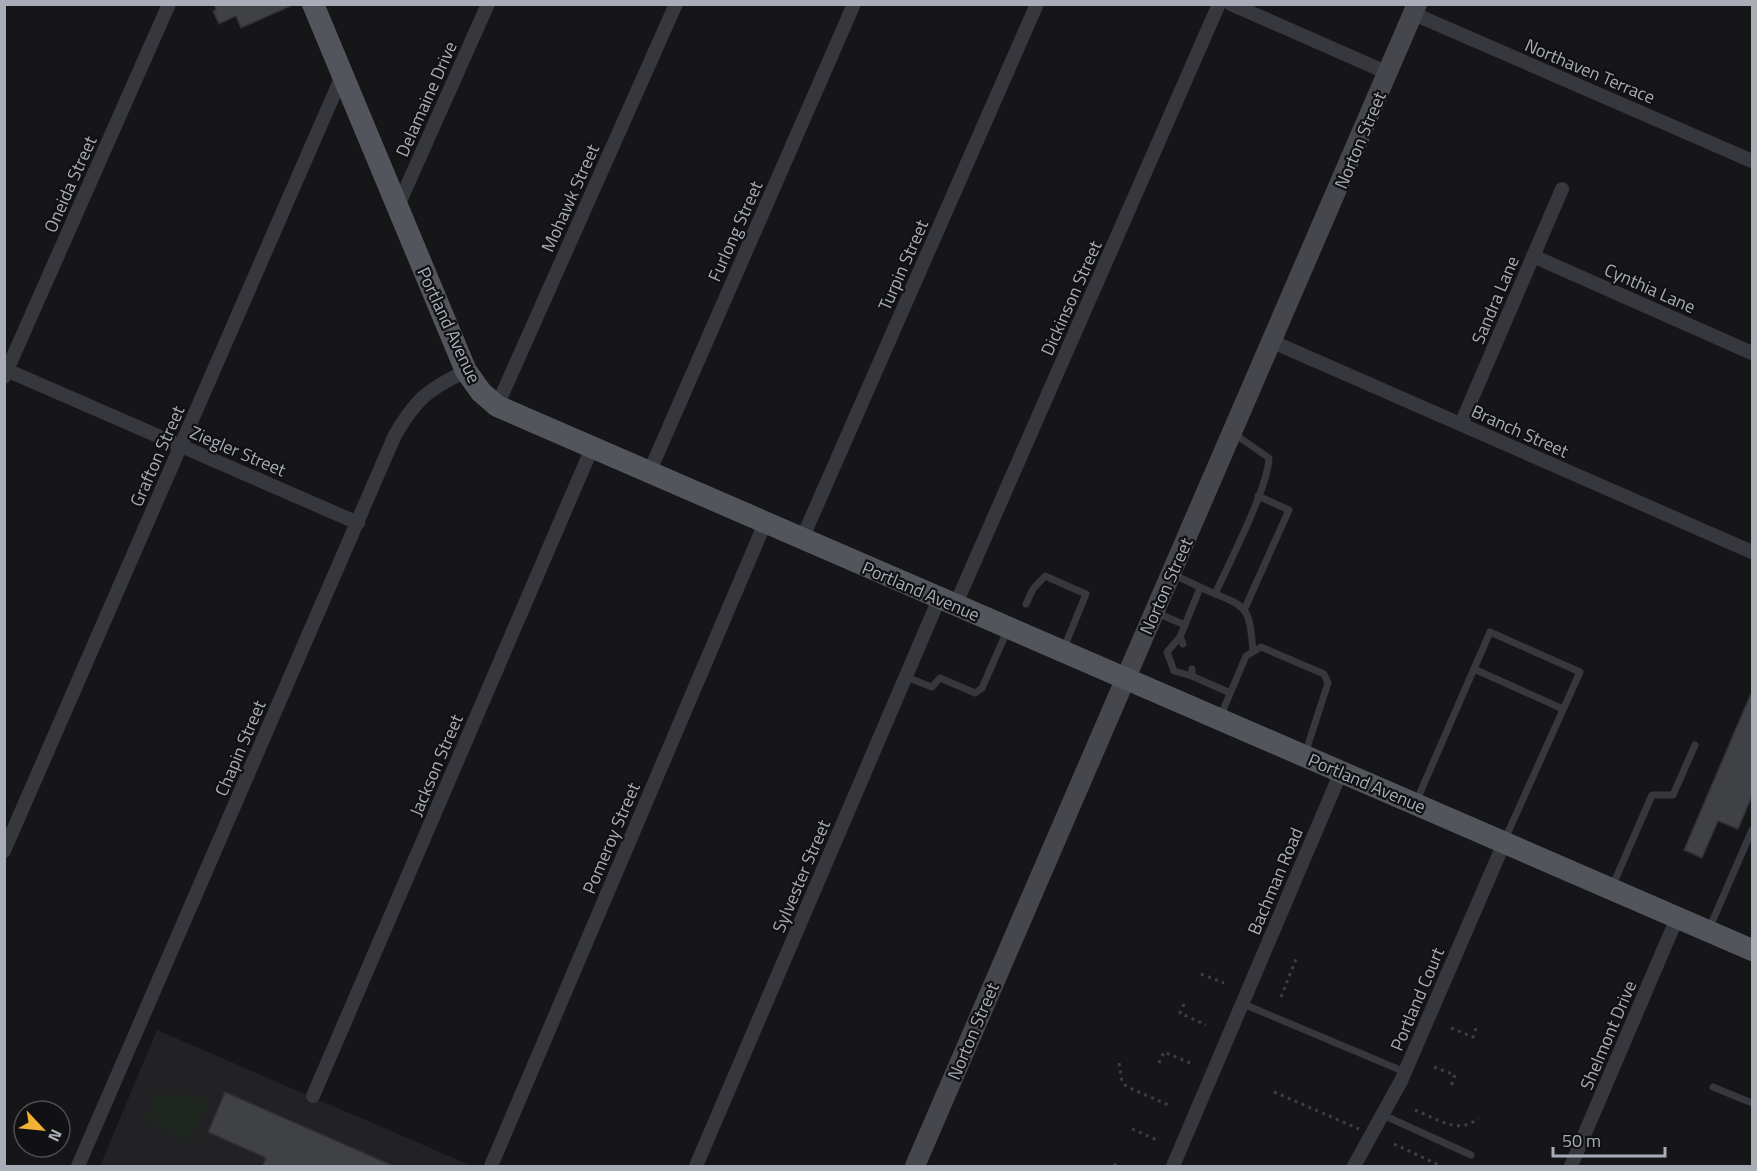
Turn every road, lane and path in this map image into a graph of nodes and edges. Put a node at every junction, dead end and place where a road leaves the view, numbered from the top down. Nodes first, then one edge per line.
1 (169, 4) edge
2 (313, 4) edge
3 (488, 4) edge
4 (676, 4) edge
5 (854, 4) edge
6 (1038, 4) edge
7 (1219, 4) edge
8 (1232, 4) edge
9 (1416, 9) edge
10 (1388, 73) junction
11 (342, 76) junction
12 (1752, 161) edge
13 (1562, 189) dead end
14 (397, 209) junction
15 (1533, 256) junction
16 (1273, 342) junction
17 (1752, 353) edge
18 (466, 371) junction
19 (5, 372) edge
20 (497, 406) junction
21 (1461, 424) junction
22 (1233, 433) junction
23 (181, 446) junction
24 (592, 448) junction
25 (649, 472) junction
26 (1258, 496) junction
27 (358, 523) junction
28 (765, 523) junction
29 (802, 540) junction
30 (1752, 552) edge
31 (1172, 574) junction
32 (1200, 588) junction
33 (1215, 594) junction
34 (947, 602) junction
35 (1026, 604) dead end
36 (1245, 608) junction
37 (1155, 612) junction
38 (1185, 625) junction
39 (1008, 628) junction
40 (1253, 650) junction
41 (1063, 651) junction
42 (1474, 669) junction
43 (906, 677) junction
44 (1125, 678) junction
45 (1228, 692) junction
46 (1563, 709) junction
47 (1219, 719) junction
48 (1695, 745) dead end
49 (1304, 756) junction
50 (1341, 772) junction
51 (1415, 804) junction
52 (1752, 831) edge
53 (1504, 843) junction
54 (4, 851) edge
55 (1611, 889) junction
56 (1677, 918) junction
57 (1708, 931) junction
58 (1752, 951) edge
59 (1296, 959) dead end
60 (1201, 974) dead end
61 (1224, 983) dead end
62 (1281, 997) dead end
63 (1241, 1003) junction
64 (1184, 1004) dead end
65 (1206, 1025) dead end
66 (1451, 1028) dead end
67 (1476, 1028) dead end
68 (1119, 1063) dead end
69 (1159, 1063) dead end
70 (1190, 1063) dead end
71 (1434, 1067) dead end
72 (1405, 1072) junction
73 (1451, 1086) dead end
74 (1713, 1087) dead end
75 (1274, 1092) dead end
76 (313, 1096) dead end
77 (1752, 1103) edge
78 (1171, 1106) dead end
79 (1415, 1110) dead end
80 (1383, 1115) junction
81 (1478, 1118) dead end
82 (1132, 1129) dead end
83 (1359, 1129) dead end
84 (1157, 1140) dead end
85 (1394, 1144) dead end
86 (1471, 1155) dead end
87 (1117, 1161) dead end
88 (78, 1167) edge
89 (490, 1167) edge
90 (696, 1167) edge
91 (915, 1167) edge
92 (1114, 1167) edge
93 (1173, 1167) edge
94 (1354, 1167) edge
95 (1441, 1167) edge
96 (1571, 1167) edge

1 - 19 street, Oneida Street
2 - 11 main road, Portland Avenue
3 - 14 street, Delamaine Drive
4 - 20 street, Mohawk Street
5 - 25 street, Furlong Street
6 - 29 street, Turpin Street
7 - 34 street, Dickinson Street
8 - 10 street
9 - 10 main road, Norton Street
9 - 12 street, Northaven Terrace
10 - 16 main road, Norton Street
11 - 14 main road, Portland Avenue
11 - 23 street, Grafton Street
13 - 15 street, Sandra Lane
14 - 18 main road, Portland Avenue
15 - 17 street, Cynthia Lane
15 - 21 street, Sandra Lane
16 - 21 street, Branch Street
16 - 22 main road, Norton Street
18 - 20 main road, Portland Avenue
18 - 27 street, Chapin Street
19 - 23 street, Ziegler Street
20 - 24 main road, Portland Avenue
21 - 30 street, Branch Street
22 - 26 lane
22 - 31 main road, Norton Street
23 - 27 street, Ziegler Street
23 - 54 street, Grafton Street
24 - 25 main road, Portland Avenue
24 - 76 street, Jackson Street
25 - 28 main road, Portland Avenue
26 - 33 lane
26 - 36 lane
27 - 88 street, Chapin Street
28 - 29 main road, Portland Avenue
28 - 89 street, Pomeroy Street
29 - 34 main road, Portland Avenue
31 - 32 lane
31 - 37 main road, Norton Street
32 - 33 lane
32 - 38 lane
33 - 36 lane
34 - 39 main road, Portland Avenue
34 - 43 street, Sylvester Street
35 - 41 lane
36 - 40 lane
37 - 38 lane
37 - 44 main road, Norton Street
38 - 45 lane
39 - 41 main road, Portland Avenue
39 - 43 lane
40 - 45 lane
40 - 49 lane
41 - 44 main road, Portland Avenue
42 - 46 lane
42 - 46 lane
42 - 51 lane
43 - 90 street, Sylvester Street
44 - 47 main road, Portland Avenue
44 - 91 main road, Norton Street
45 - 47 lane
46 - 53 lane
47 - 49 main road, Portland Avenue
48 - 55 lane
49 - 50 main road, Portland Avenue
50 - 51 main road, Portland Avenue
50 - 63 street, Bachman Road
51 - 53 main road, Portland Avenue
52 - 57 lane
53 - 55 main road, Portland Avenue
53 - 72 street, Portland Court
55 - 56 main road, Portland Avenue
56 - 57 main road, Portland Avenue
56 - 96 street, Shelmont Drive
57 - 58 main road, Portland Avenue
59 - 62 path
60 - 61 path
63 - 72 lane
63 - 93 street
64 - 65 path
66 - 67 path
68 - 78 path
69 - 70 path
71 - 73 path
72 - 80 street, Portland Court
74 - 77 lane
75 - 83 path
79 - 81 path
80 - 86 lane
80 - 94 street, Portland Court
82 - 84 path
85 - 95 path
87 - 92 path

